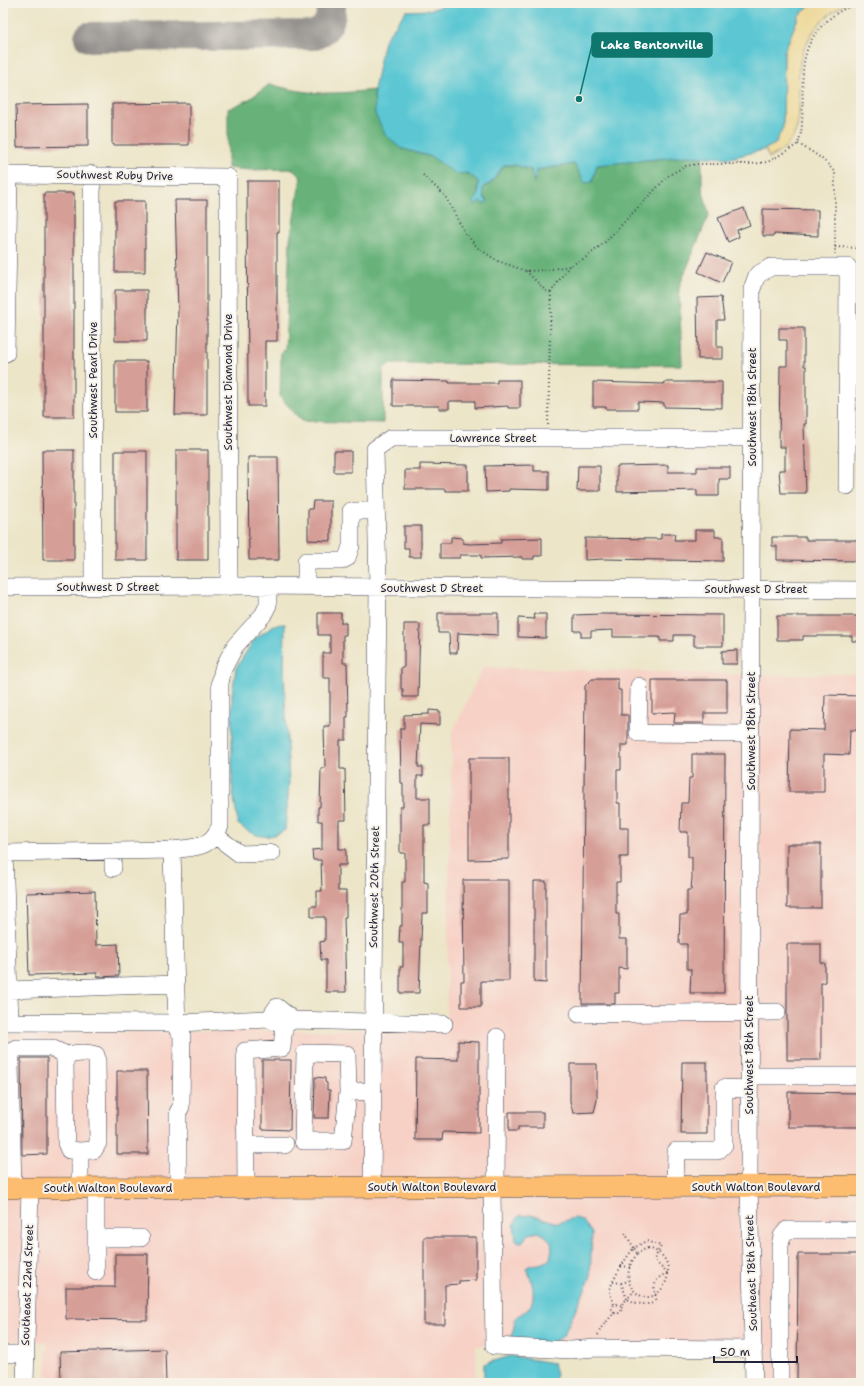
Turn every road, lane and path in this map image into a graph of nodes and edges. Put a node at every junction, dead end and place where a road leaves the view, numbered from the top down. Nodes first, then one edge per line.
1 (861, 4) edge
2 (798, 144) junction
3 (92, 174) junction
4 (6, 175) edge
5 (423, 175) dead end
6 (228, 176) joint
7 (835, 248) junction
8 (861, 248) edge
9 (569, 266) junction
10 (835, 267) junction
11 (526, 271) junction
12 (551, 292) junction
13 (6, 353) dead end
14 (548, 438) junction
15 (752, 438) junction
16 (847, 486) dead end
17 (376, 511) junction
18 (93, 586) junction
19 (3, 587) edge
20 (229, 587) junction
21 (268, 587) junction
22 (306, 587) junction
23 (378, 588) junction
24 (751, 589) junction
25 (861, 590) edge
26 (638, 686) dead end
27 (750, 734) junction
28 (216, 836) junction
29 (172, 850) junction
30 (113, 851) junction
31 (272, 853) dead end
32 (112, 868) dead end
33 (4, 869) edge
34 (176, 984) junction
35 (8, 990) junction
36 (777, 1012) dead end
37 (749, 1013) junction
38 (579, 1014) dead end
39 (372, 1021) junction
40 (6, 1022) edge
41 (282, 1022) junction
42 (444, 1024) dead end
43 (177, 1026) junction
44 (497, 1037) dead end
45 (67, 1055) junction
46 (861, 1076) edge
47 (749, 1082) junction
48 (348, 1092) junction
49 (372, 1092) junction
50 (724, 1139) junction
51 (749, 1139) junction
52 (246, 1145) junction
53 (285, 1145) dead end
54 (80, 1151) junction
55 (749, 1186) junction
56 (861, 1186) edge
57 (372, 1187) junction
58 (494, 1187) junction
59 (675, 1187) junction
60 (15, 1188) edge
61 (88, 1188) junction
62 (178, 1188) junction
63 (246, 1188) junction
64 (861, 1230) edge
65 (625, 1233) dead end
66 (96, 1238) junction
67 (141, 1238) dead end
68 (634, 1248) junction
69 (658, 1252) junction
70 (637, 1253) junction
71 (622, 1266) junction
72 (630, 1267) junction
73 (96, 1272) dead end
74 (667, 1273) junction
75 (629, 1281) junction
76 (613, 1282) junction
77 (621, 1283) junction
78 (634, 1292) junction
79 (655, 1295) junction
80 (627, 1299) junction
81 (614, 1304) junction
82 (621, 1305) junction
83 (614, 1313) junction
84 (595, 1348) junction
85 (754, 1349) junction
86 (3, 1354) edge
87 (24, 1354) junction
88 (24, 1383) edge
89 (754, 1383) edge
90 (780, 1383) edge

1 - 2 path
2 - 7 path
2 - 9 path
3 - 4 street, Southwest Ruby Drive
3 - 6 street, Southwest Ruby Drive
3 - 18 street, Southwest Pearl Drive
4 - 13 street
5 - 11 path
6 - 20 street, Southwest Diamond Drive
7 - 8 path
7 - 10 path
9 - 11 path
9 - 12 path
10 - 15 street, Southwest 18th Street
10 - 16 street
11 - 12 path
12 - 14 path
14 - 15 street, Lawrence Street
14 - 17 street, Lawrence Street
15 - 24 street, Southwest 18th Street
17 - 22 street
17 - 23 street, Lawrence Street
18 - 19 street, Southwest D Street
18 - 20 street, Southwest D Street
20 - 21 street, Southwest D Street
21 - 22 street, Southwest D Street
21 - 28 street
22 - 23 street, Southwest D Street
23 - 24 street, Southwest D Street
23 - 39 street, Southwest 20th Street
24 - 25 street, Southwest D Street
24 - 27 street, Southwest 18th Street
26 - 27 street
27 - 37 street, Southwest 18th Street
28 - 29 street
28 - 31 street
29 - 30 street
29 - 34 street
30 - 32 street
30 - 33 street
33 - 35 street
34 - 35 street
34 - 43 street
35 - 40 street
36 - 37 street
37 - 38 street
37 - 47 street, Southwest 18th Street
39 - 41 street
39 - 42 street
39 - 49 street, Southwest 20th Street
40 - 43 street
41 - 43 street
41 - 52 street
43 - 62 street
44 - 58 street
45 - 54 street
45 - 54 street
45 - 60 street, Southeast 22nd Street
46 - 47 street
47 - 50 street
47 - 51 street, Southwest 18th Street
48 - 48 street
48 - 49 street
49 - 57 street, Southwest 20th Street
50 - 51 street
50 - 59 street
51 - 55 street, Southwest 18th Street
52 - 53 street
52 - 63 street
54 - 61 street
55 - 56 main road, South Walton Boulevard
55 - 59 main road, South Walton Boulevard
55 - 85 street, Southeast 18th Street
57 - 58 main road, South Walton Boulevard
57 - 63 main road, South Walton Boulevard
58 - 59 main road, South Walton Boulevard
58 - 84 street
60 - 61 main road, South Walton Boulevard
60 - 87 street, Southeast 22nd Street
61 - 62 main road, South Walton Boulevard
61 - 66 street
62 - 63 main road, South Walton Boulevard
64 - 90 street
65 - 68 path
66 - 67 street
66 - 73 street
68 - 69 path
68 - 70 path
68 - 71 path
69 - 70 path
69 - 74 path
69 - 74 path
70 - 72 path
71 - 72 path
71 - 76 path
72 - 75 path
74 - 79 path
74 - 79 path
75 - 77 path
75 - 78 path
76 - 77 path
76 - 81 path
77 - 80 path
78 - 79 path
78 - 80 path
79 - 80 path
80 - 82 path
81 - 82 path
81 - 83 path
82 - 83 path
83 - 84 path
84 - 85 street
85 - 89 street, Southeast 18th Street
86 - 87 street
87 - 88 street, Southeast 22nd Street

